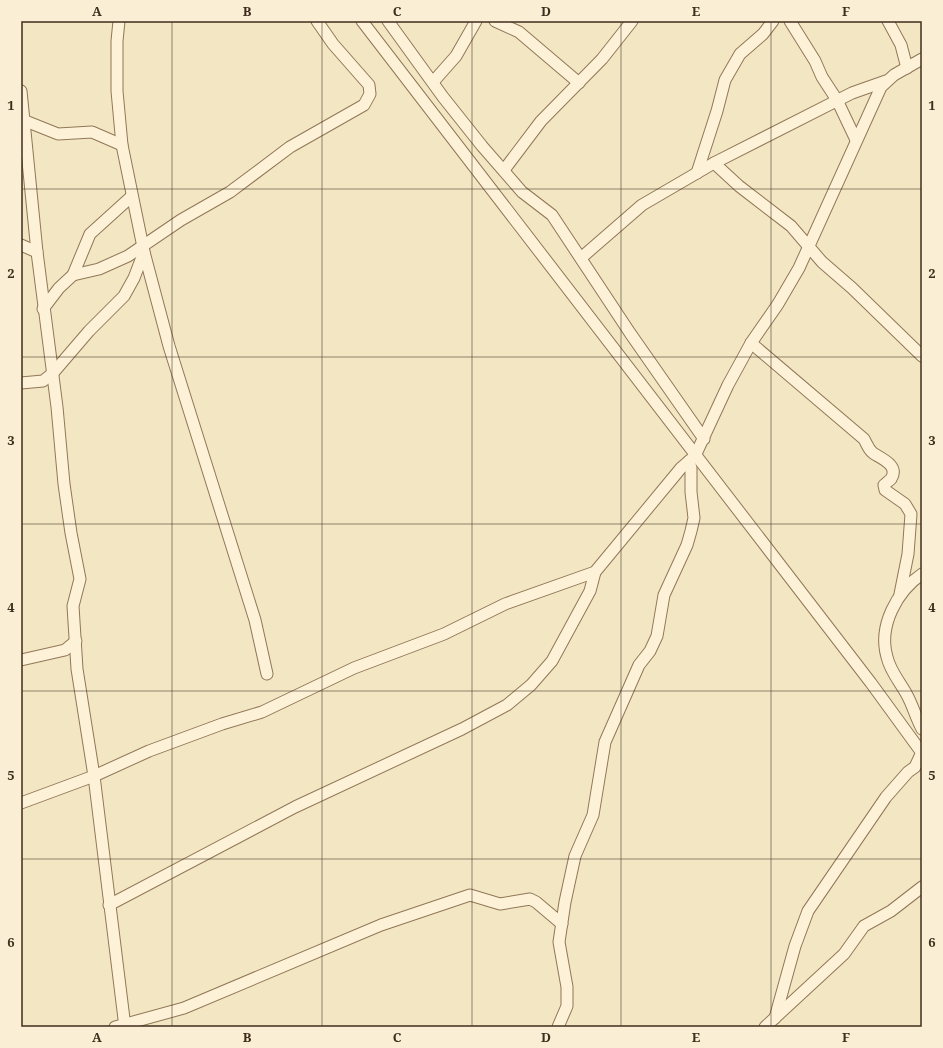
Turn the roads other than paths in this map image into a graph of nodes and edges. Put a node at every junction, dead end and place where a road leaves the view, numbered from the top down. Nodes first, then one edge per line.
1 (119, 21) edge
2 (317, 21) edge
3 (362, 21) edge
4 (388, 21) edge
5 (476, 21) edge
6 (495, 21) edge
7 (632, 21) edge
8 (773, 21) edge
9 (790, 21) edge
10 (888, 21) edge
11 (922, 60) edge
12 (907, 68) junction
13 (886, 81) junction
14 (433, 82) junction
15 (579, 83) junction
16 (21, 91) edge
17 (837, 100) junction
18 (23, 120) junction
19 (856, 140) junction
20 (122, 145) junction
21 (714, 163) junction
22 (504, 170) junction
23 (697, 173) junction
24 (132, 196) junction
25 (21, 246) edge
26 (808, 247) junction
27 (143, 249) junction
28 (37, 252) junction
29 (581, 258) junction
30 (822, 262) junction
31 (799, 268) junction
32 (73, 275) junction
33 (43, 309) junction
34 (751, 343) junction
35 (922, 356) edge
36 (53, 373) junction
37 (21, 383) edge
38 (704, 438) junction
39 (692, 458) junction
40 (595, 572) junction
41 (922, 574) edge
42 (900, 594) junction
43 (76, 641) junction
44 (21, 660) edge
45 (267, 674) dead end
46 (922, 729) edge
47 (922, 752) edge
48 (94, 776) junction
49 (21, 803) edge
50 (922, 887) edge
51 (109, 905) junction
52 (562, 924) junction
53 (775, 1018) junction
54 (121, 1026) edge
55 (558, 1027) edge
56 (765, 1027) edge

1 - 20 street
2 - 27 street
3 - 39 street
4 - 14 street
5 - 14 street
6 - 15 street
7 - 15 street
8 - 23 street
9 - 17 street
10 - 12 street
11 - 12 street
12 - 13 street
13 - 17 street
13 - 19 street
14 - 22 street
15 - 22 street
16 - 18 street
17 - 19 street
17 - 21 street
18 - 20 street
18 - 28 street
19 - 26 street
20 - 24 street
21 - 23 street
21 - 26 street
22 - 29 street
23 - 29 street
24 - 27 street
24 - 32 street
25 - 28 street
26 - 30 street
26 - 31 street
27 - 32 street
27 - 36 street
27 - 45 street
28 - 33 street
29 - 38 street
30 - 31 street
30 - 35 street
31 - 34 street
32 - 33 street
33 - 36 street
34 - 38 street
34 - 42 street
36 - 37 street
36 - 43 street
38 - 39 street
39 - 40 street
39 - 47 street
39 - 52 street
40 - 48 street
40 - 51 street
41 - 42 street
42 - 46 street
43 - 44 street
43 - 48 street
47 - 53 street
48 - 49 street
48 - 51 street
50 - 53 street
51 - 54 street
52 - 54 street
52 - 55 street
53 - 56 street

